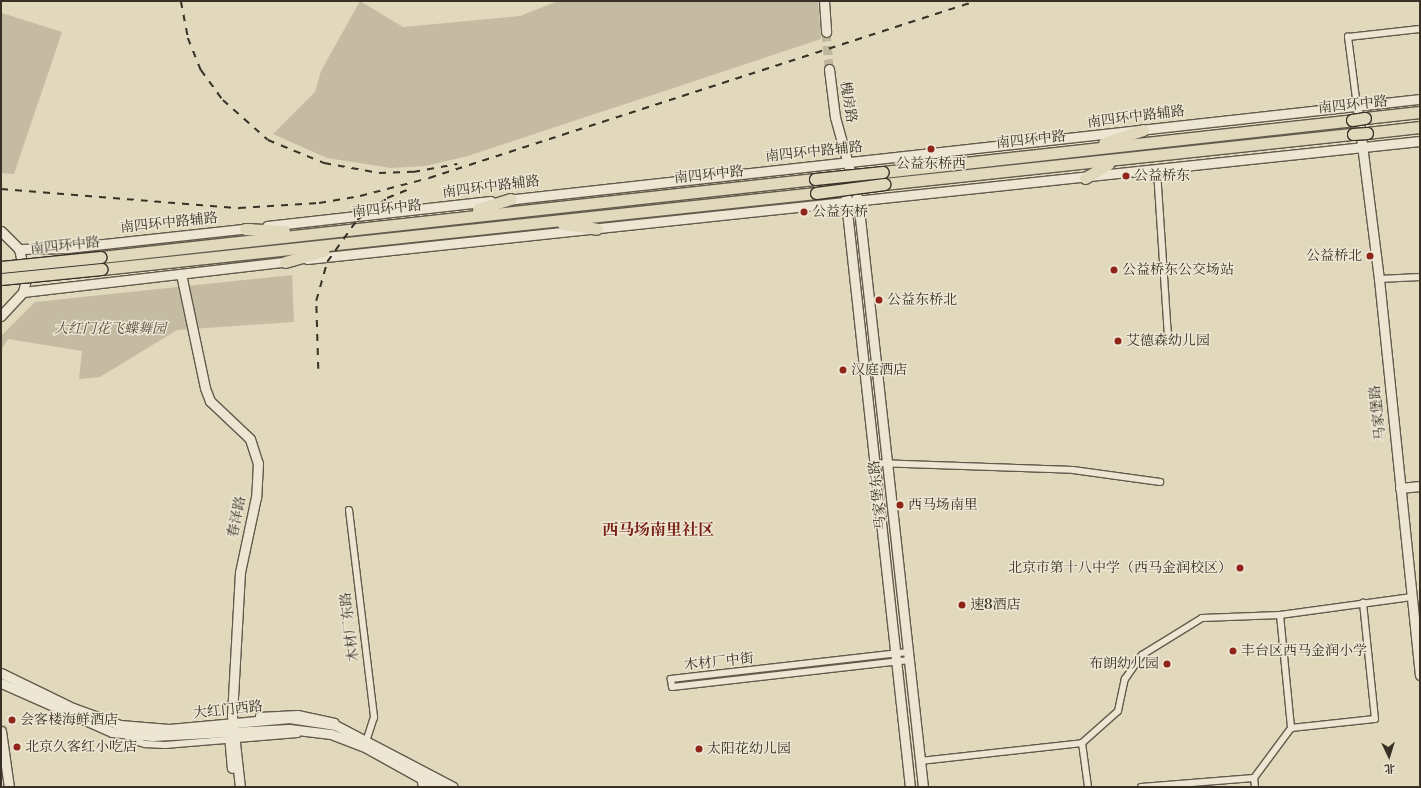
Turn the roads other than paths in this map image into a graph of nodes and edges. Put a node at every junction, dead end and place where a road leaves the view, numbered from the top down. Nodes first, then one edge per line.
1 (824, 1) edge
2 (1420, 29) edge
3 (826, 32) tunnel mouth
4 (829, 69) tunnel mouth
5 (1420, 100) edge
6 (1357, 106) junction
7 (1420, 112) edge
8 (1420, 127) edge
9 (1143, 130) junction
10 (1420, 141) edge
11 (1363, 147) junction
12 (1083, 150) junction
13 (872, 160) junction
14 (1112, 162) junction
15 (848, 163) junction
16 (1157, 171) junction
17 (1085, 178) junction
18 (511, 199) junction
19 (876, 199) junction
20 (858, 200) junction
21 (846, 202) junction
22 (413, 221) junction
23 (544, 221) junction
24 (597, 228) junction
25 (245, 229) junction
26 (1, 231) edge
27 (325, 232) junction
28 (352, 242) junction
29 (19, 249) junction
30 (285, 262) junction
31 (1, 267) edge
32 (179, 274) junction
33 (1420, 276) edge
34 (1, 279) edge
35 (1379, 279) junction
36 (23, 292) junction
37 (1, 316) edge
38 (1168, 337) dead end
39 (889, 463) junction
40 (876, 464) junction
41 (1160, 482) dead end
42 (1420, 486) edge
43 (1400, 488) junction
44 (349, 510) dead end
45 (1412, 597) junction
46 (1363, 604) junction
47 (1280, 615) junction
48 (908, 656) junction
49 (896, 657) junction
50 (1, 673) edge
51 (1420, 675) edge
52 (1, 683) edge
53 (1291, 728) junction
54 (231, 729) junction
55 (1, 731) edge
56 (367, 739) junction
57 (1082, 743) junction
58 (920, 761) junction
59 (1254, 778) junction
60 (421, 782) edge
61 (9, 787) edge
62 (234, 787) edge
63 (240, 787) edge
64 (437, 787) edge
65 (453, 787) edge
66 (910, 787) edge
67 (922, 787) edge
68 (1088, 787) edge
69 (1140, 787) edge
70 (1255, 787) edge

1 - 3 main road
2 - 6 street
4 - 15 main road, 槐房路
5 - 6 main road, 南四环中路辅路
6 - 9 main road, 南四环中路辅路
6 - 11 main road, 马家堡路
7 - 12 highway, 南四环中路, bridge
8 - 14 highway, 南四环中路, bridge
9 - 12 highway
9 - 13 main road, 南四环中路辅路
10 - 11 main road
11 - 16 main road
11 - 35 main road, 马家堡路
12 - 22 highway, 南四环中路, bridge
13 - 15 main road, 南四环中路辅路
13 - 19 main road
14 - 17 highway
14 - 23 highway, 南四环中路, bridge
15 - 18 main road, 南四环中路辅路
15 - 20 main road, 槐房路
15 - 21 main road, 马家堡东路
16 - 17 main road
16 - 38 street
17 - 19 main road
18 - 22 highway
18 - 25 main road, 南四环中路辅路
19 - 20 main road
20 - 21 main road
20 - 39 main road, 马家堡东路
21 - 24 main road
21 - 40 main road, 马家堡东路
22 - 27 highway, 南四环中路
23 - 24 highway
23 - 28 highway, 南四环中路
24 - 30 main road
25 - 27 highway
25 - 29 main road, 南四环中路辅路
26 - 29 main road
27 - 31 highway, 南四环中路, bridge
28 - 30 highway
28 - 34 highway, 南四环中路, bridge
29 - 36 main road
30 - 32 main road
32 - 36 main road
32 - 54 main road, 春泽路
33 - 35 street
35 - 43 main road, 马家堡路
36 - 37 main road
39 - 40 street
39 - 41 street
39 - 48 main road, 马家堡东路
40 - 49 main road, 马家堡东路
42 - 43 main road
43 - 45 main road, 马家堡路
44 - 56 street, 木材厂东路
45 - 46 street
45 - 51 main road, 马家堡路
46 - 47 street
46 - 53 street
47 - 53 street
47 - 57 street
48 - 49 street, 木材厂中街
48 - 58 main road, 马家堡东路
49 - 49 street, 木材厂中街
49 - 66 main road, 马家堡东路
50 - 54 main road, 大红门西路
52 - 54 main road, 大红门西路
53 - 59 street
54 - 56 main road, 大红门西路
54 - 60 main road, 大红门西路
54 - 62 main road, 春泽路
54 - 63 main road, 春泽路
55 - 61 main road
56 - 65 main road, 大红门西路
57 - 58 street
57 - 68 street
58 - 67 main road, 马家堡东路
59 - 69 street
59 - 70 street
60 - 64 main road, 大红门西路

